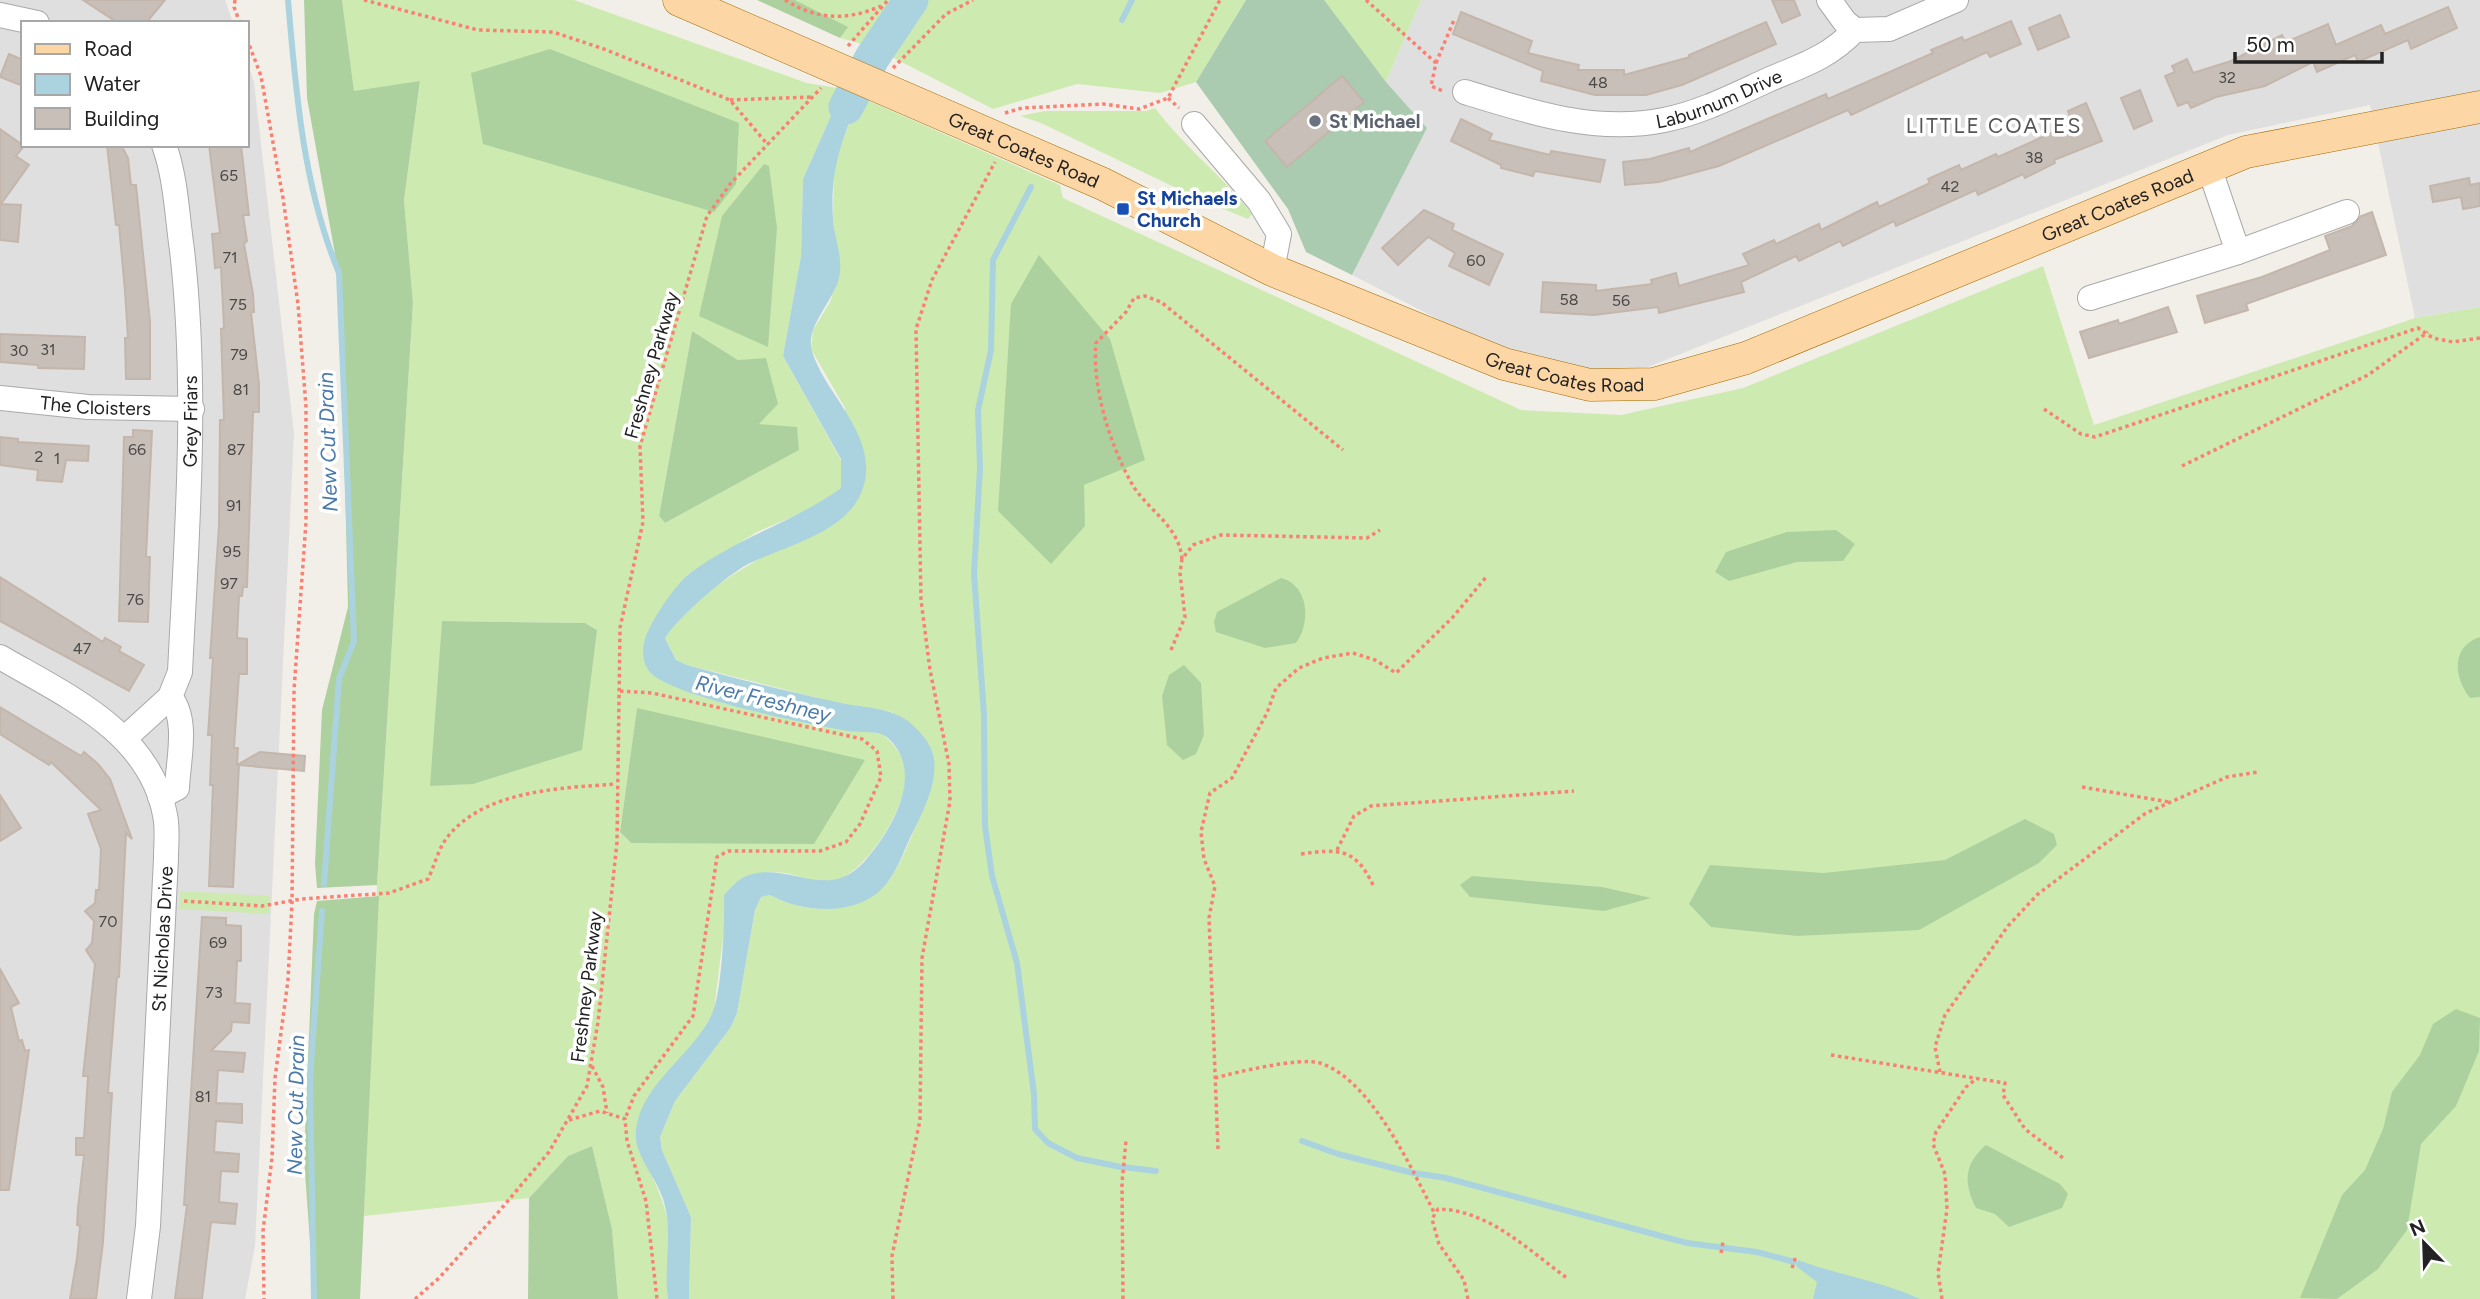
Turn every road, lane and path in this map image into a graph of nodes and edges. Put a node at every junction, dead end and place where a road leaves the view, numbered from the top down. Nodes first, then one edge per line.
1 (235, 0) edge
2 (364, 0) edge
3 (679, 0) edge
4 (785, 0) edge
5 (888, 0) edge
6 (973, 0) edge
7 (1220, 0) edge
8 (1366, 0) edge
9 (1829, 0) edge
10 (1956, 0) edge
11 (883, 5) junction
12 (0, 15) edge
13 (1454, 20) dead end
14 (28, 21) edge
15 (239, 21) edge
16 (1855, 30) junction
17 (248, 42) edge
18 (1436, 63) junction
19 (836, 66) junction
20 (884, 90) junction
21 (1465, 92) joint
22 (812, 97) junction
23 (730, 100) junction
24 (2480, 107) edge
25 (1194, 124) dead end
26 (1004, 128) junction
27 (768, 145) junction
28 (165, 147) edge
29 (2210, 167) junction
30 (2347, 212) dead end
31 (2238, 252) junction
32 (1272, 270) junction
33 (2090, 298) dead end
34 (2428, 332) junction
35 (2480, 338) edge
36 (0, 398) edge
37 (192, 409) junction
38 (2044, 409) dead end
39 (1343, 450) dead end
40 (2182, 466) dead end
41 (1380, 530) dead end
42 (1182, 559) junction
43 (1487, 576) dead end
44 (1171, 650) dead end
45 (0, 657) edge
46 (620, 691) junction
47 (170, 697) junction
48 (124, 739) junction
49 (2258, 772) dead end
50 (616, 784) junction
51 (2082, 787) dead end
52 (1574, 791) dead end
53 (160, 797) junction
54 (2169, 802) junction
55 (1337, 850) junction
56 (1301, 854) dead end
57 (1373, 885) dead end
58 (164, 899) junction
59 (292, 902) junction
60 (1832, 1055) dead end
61 (591, 1064) junction
62 (1940, 1072) junction
63 (1977, 1078) junction
64 (1215, 1079) junction
65 (607, 1113) junction
66 (625, 1119) junction
67 (567, 1121) junction
68 (1126, 1141) dead end
69 (1218, 1149) dead end
70 (2063, 1158) dead end
71 (1435, 1214) junction
72 (1723, 1242) dead end
73 (1721, 1253) dead end
74 (1796, 1256) dead end
75 (1792, 1268) dead end
76 (1567, 1279) dead end
77 (418, 1298) edge
78 (139, 1299) edge
79 (264, 1299) edge
80 (657, 1299) edge
81 (893, 1299) edge
82 (1124, 1299) edge
83 (1468, 1299) edge
84 (1942, 1299) edge

1 - 15 path
2 - 23 path
3 - 19 main road, Great Coates Road
4 - 11 path
5 - 11 path, Freshney Parkway
6 - 20 path
7 - 26 path
8 - 18 path
9 - 16 street
10 - 16 street
11 - 19 path, Freshney Parkway
12 - 14 street
13 - 18 path
16 - 21 street, Laburnum Drive
17 - 59 path
18 - 21 path
19 - 20 main road, Great Coates Road
19 - 22 path, Freshney Parkway
20 - 26 main road, Great Coates Road
22 - 23 path
22 - 27 path, Freshney Parkway
23 - 27 path
24 - 29 main road, Great Coates Road
25 - 32 street
26 - 32 main road, Great Coates Road
26 - 81 path
27 - 46 path, Freshney Parkway
28 - 37 street, Grey Friars
29 - 31 street
29 - 32 main road, Great Coates Road
30 - 31 street
31 - 33 street
34 - 35 path
34 - 38 path
34 - 40 path
36 - 37 street, The Cloisters
37 - 47 street, Grey Friars
39 - 42 path
41 - 42 path
42 - 44 path
43 - 64 path
45 - 48 street, St Nicholas Drive
46 - 50 path, Freshney Parkway
46 - 66 path
47 - 48 street
47 - 53 street
48 - 53 street, St Nicholas Drive
49 - 54 path
50 - 59 path
50 - 61 path, Freshney Parkway
51 - 54 path
52 - 55 path
53 - 58 street, St Nicholas Drive
54 - 62 path
55 - 56 path
55 - 57 path
58 - 59 path
58 - 78 street, St Nicholas Drive
59 - 79 path
60 - 62 path
61 - 65 path
61 - 67 path, Freshney Parkway
62 - 63 path
63 - 70 path
63 - 84 path
64 - 69 path
64 - 71 path
65 - 66 path
65 - 67 path
66 - 80 path
67 - 77 path, Freshney Parkway
68 - 82 path
71 - 76 path
71 - 83 path
72 - 73 path
74 - 75 path

